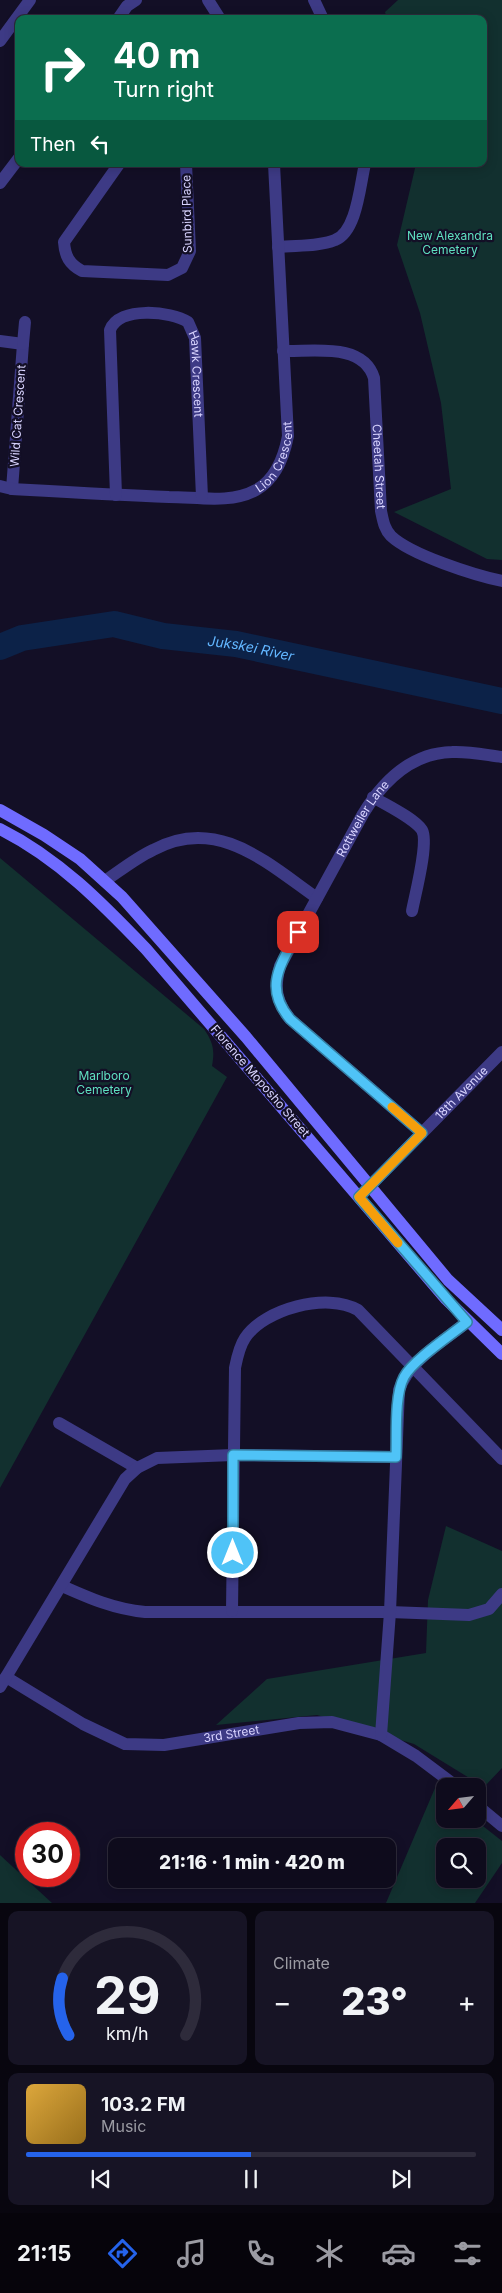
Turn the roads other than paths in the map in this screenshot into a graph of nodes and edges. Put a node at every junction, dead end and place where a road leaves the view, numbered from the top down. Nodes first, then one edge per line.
1 (30, 0) edge
2 (208, 0) edge
3 (314, 0) edge
4 (127, 2) edge
5 (19, 15) edge
6 (120, 15) edge
7 (217, 15) edge
8 (321, 15) edge
9 (15, 20) edge
10 (0, 41) edge
11 (15, 163) edge
12 (117, 167) edge
13 (186, 167) edge
14 (274, 167) edge
15 (364, 167) edge
16 (0, 183) edge
17 (278, 247) junction
18 (25, 322) dead end
19 (0, 341) edge
20 (23, 344) junction
21 (283, 351) junction
22 (6, 487) edge
23 (116, 495) junction
24 (202, 497) junction
25 (502, 581) edge
26 (502, 757) edge
27 (373, 797) junction
28 (0, 810) edge
29 (0, 829) edge
30 (105, 881) junction
31 (317, 898) junction
32 (412, 911) dead end
33 (502, 1052) edge
34 (422, 1133) junction
35 (371, 1186) junction
36 (359, 1197) junction
37 (467, 1322) junction
38 (502, 1330) edge
39 (502, 1354) edge
40 (413, 1366) junction
41 (59, 1423) dead end
42 (233, 1455) junction
43 (396, 1457) junction
44 (502, 1459) edge
45 (137, 1468) junction
46 (62, 1586) junction
47 (502, 1594) edge
48 (232, 1612) junction
49 (390, 1612) junction
50 (3, 1682) edge
51 (381, 1735) junction
52 (445, 1778) edge
53 (486, 1813) edge
54 (502, 1826) edge

1 - 5 street
2 - 7 street
3 - 8 street
4 - 6 street
9 - 10 street
11 - 16 street
12 - 13 street, Sunbird Place
14 - 17 street, Lion Crescent
15 - 17 street
17 - 21 street, Lion Crescent
18 - 20 street, Wild Cat Crescent
19 - 20 street
20 - 22 street, Wild Cat Crescent
21 - 24 street, Lion Crescent
21 - 25 street, Cheetah Street
22 - 23 street, Lion Crescent
23 - 24 street, Lion Crescent
23 - 24 street, Hawk Crescent
26 - 27 street, Rottweiler Lane
27 - 31 street, Rottweiler Lane
27 - 32 street
28 - 30 street, Florence Moposho Street
29 - 36 street, Florence Moposho Street
30 - 31 street
30 - 35 street, Florence Moposho Street
31 - 34 street, Rottweiler Lane
33 - 34 street, 18th Avenue
34 - 35 street, 18th Avenue
35 - 36 street, 18th Avenue
35 - 38 street, Florence Moposho Street
36 - 37 street, Florence Moposho Street
37 - 39 street, Florence Moposho Street
37 - 40 street
40 - 42 street
40 - 43 street
40 - 44 street
41 - 45 street
42 - 43 street
42 - 45 street
42 - 48 street
43 - 49 street
45 - 46 street
46 - 48 street
46 - 50 street
47 - 49 street
48 - 49 street
49 - 51 street
50 - 51 street, 3rd Street
51 - 52 street, 3rd Street
53 - 54 street

